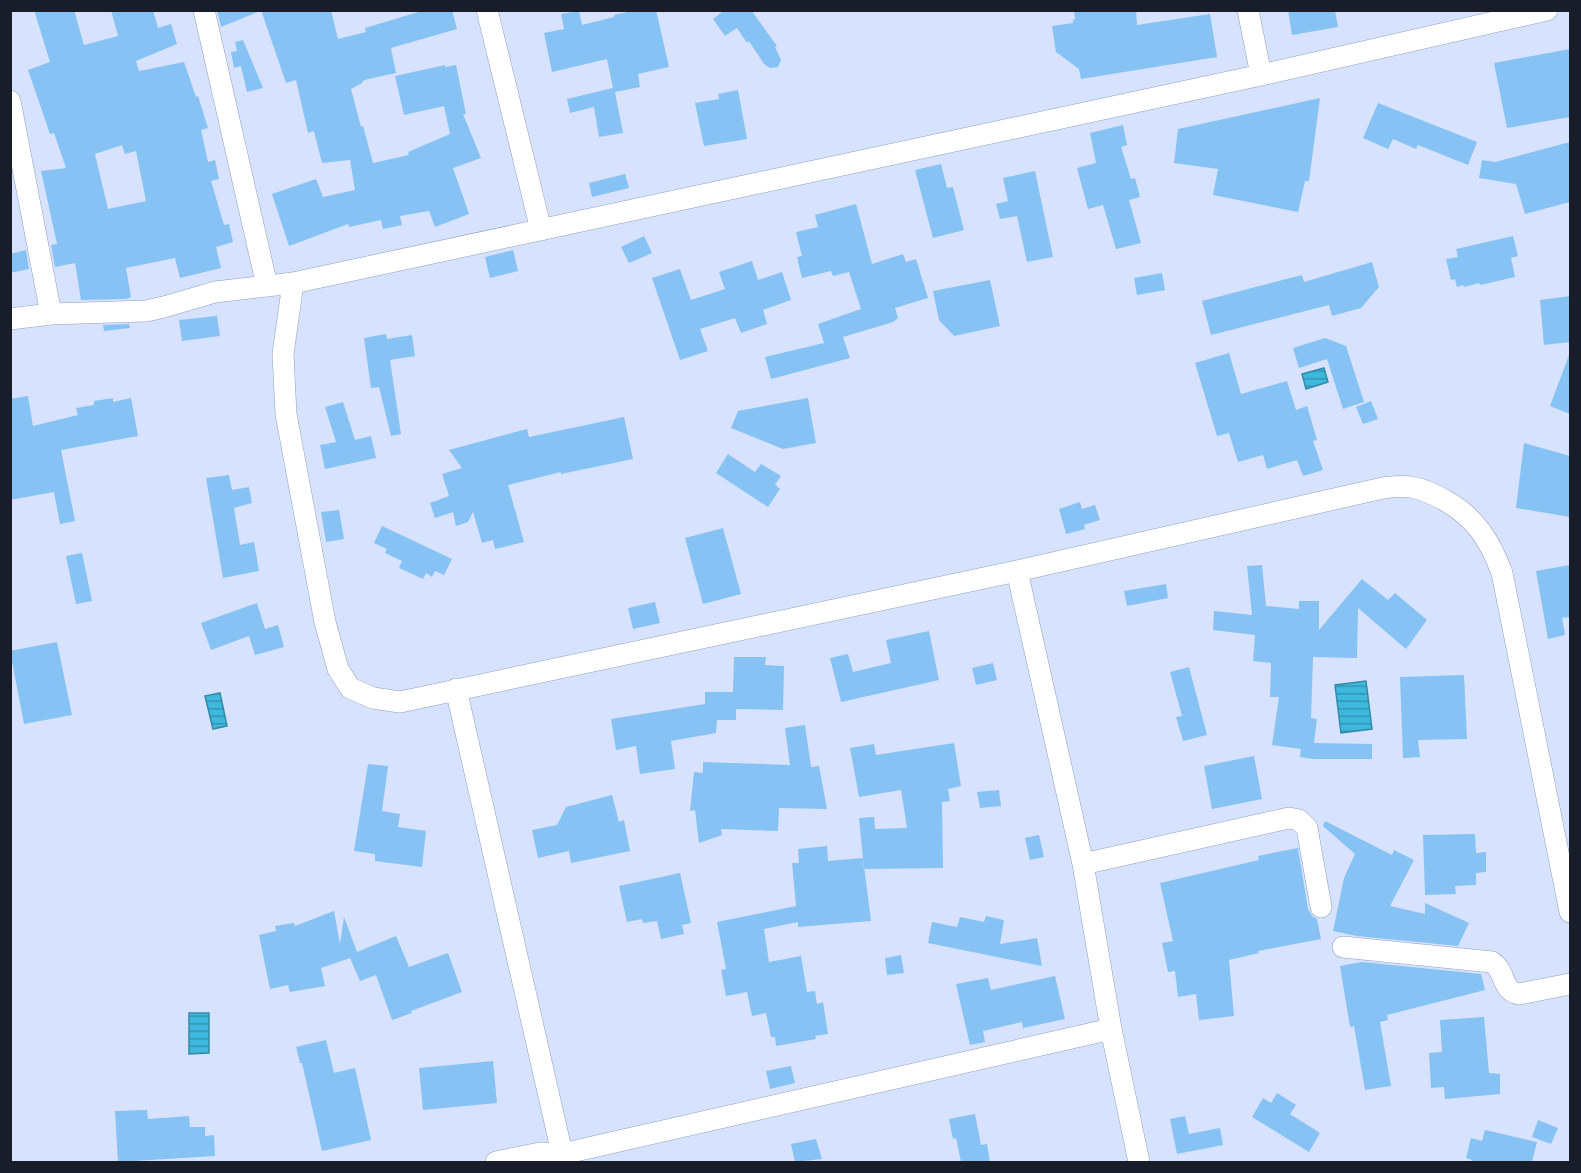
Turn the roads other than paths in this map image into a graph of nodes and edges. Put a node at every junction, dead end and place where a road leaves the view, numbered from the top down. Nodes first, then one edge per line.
1 (204, 10) edge
2 (487, 10) edge
3 (1248, 10) edge
4 (1547, 10) edge
5 (1261, 75) junction
6 (10, 101) edge
7 (541, 230) junction
8 (292, 283) junction
9 (267, 286) junction
10 (51, 314) junction
11 (10, 319) edge
12 (1017, 571) junction
13 (456, 689) junction
14 (1083, 864) junction
15 (1321, 907) dead end
16 (1570, 912) edge
17 (1343, 947) dead end
18 (1570, 984) edge
19 (1111, 1029) junction
20 (563, 1158) edge
21 (496, 1162) edge
22 (1139, 1162) edge

1 - 9 street
2 - 7 street
3 - 5 street
4 - 5 street
5 - 7 street
6 - 10 street
7 - 8 street
8 - 9 street
8 - 13 street
9 - 10 street
10 - 11 street
12 - 13 street
12 - 14 street
12 - 16 street
13 - 20 street
14 - 15 street
14 - 19 street
17 - 18 street
19 - 20 street
19 - 22 street
20 - 21 street

